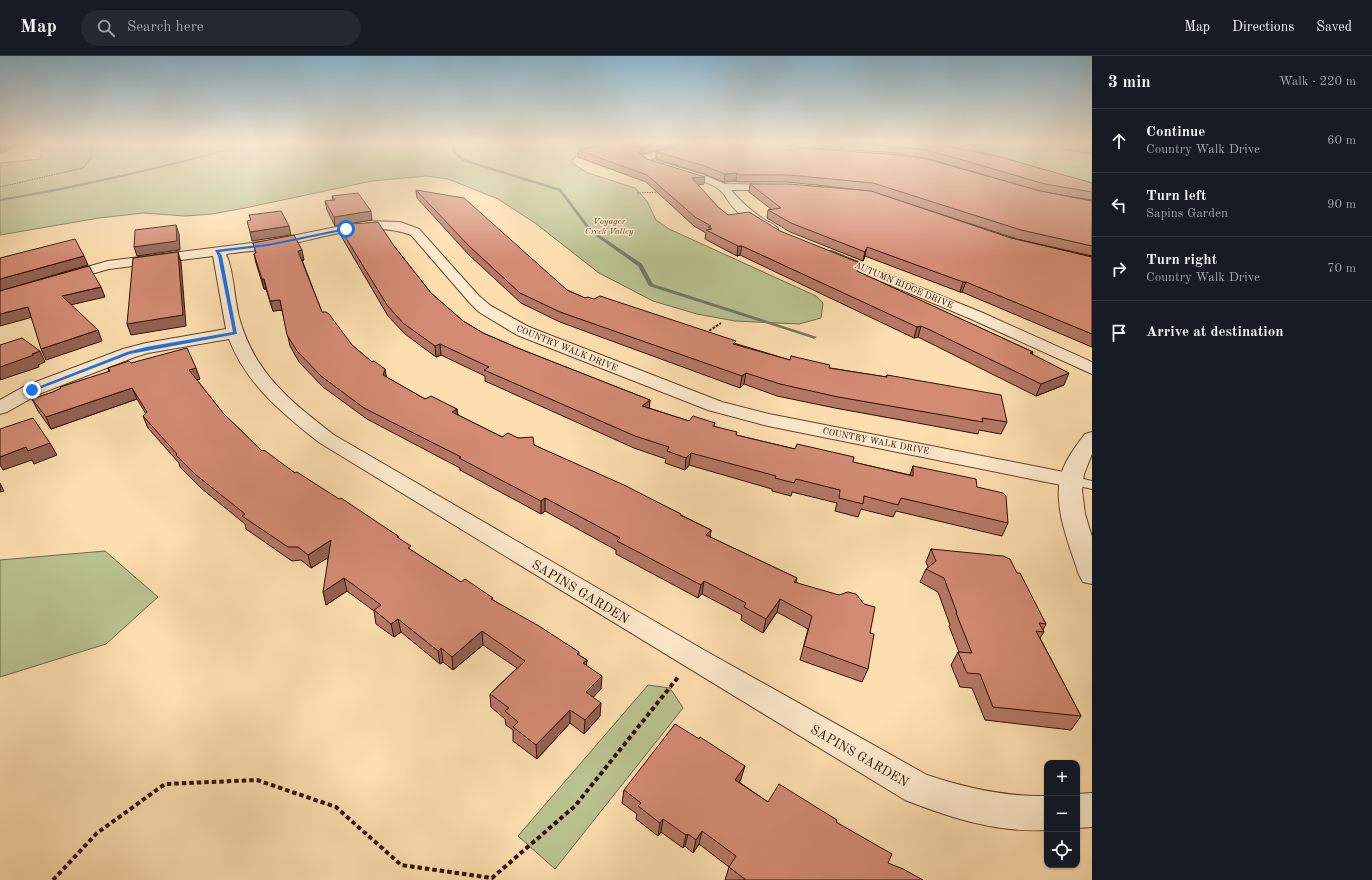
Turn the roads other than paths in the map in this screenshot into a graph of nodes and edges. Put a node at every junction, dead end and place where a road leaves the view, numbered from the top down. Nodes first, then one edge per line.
1 (710, 181) edge
2 (723, 187) junction
3 (795, 187) edge
4 (784, 236) edge
5 (815, 249) edge
6 (217, 251) junction
7 (52, 281) edge
8 (235, 333) junction
9 (1092, 369) edge
10 (0, 408) edge
11 (1092, 438) edge
12 (1082, 482) edge
13 (1092, 575) edge
14 (1092, 810) edge
15 (1080, 811) edge
16 (1044, 814) edge

1 - 2 street
2 - 3 street
2 - 4 street
5 - 9 street, AUTUMN RIDGE DRIVE
6 - 7 street, COUNTRY WALK DRIVE
6 - 8 street, SAPINS GARDEN
6 - 12 street, COUNTRY WALK DRIVE
8 - 10 street
8 - 16 street, SAPINS GARDEN
11 - 12 street
12 - 13 street
14 - 15 street

